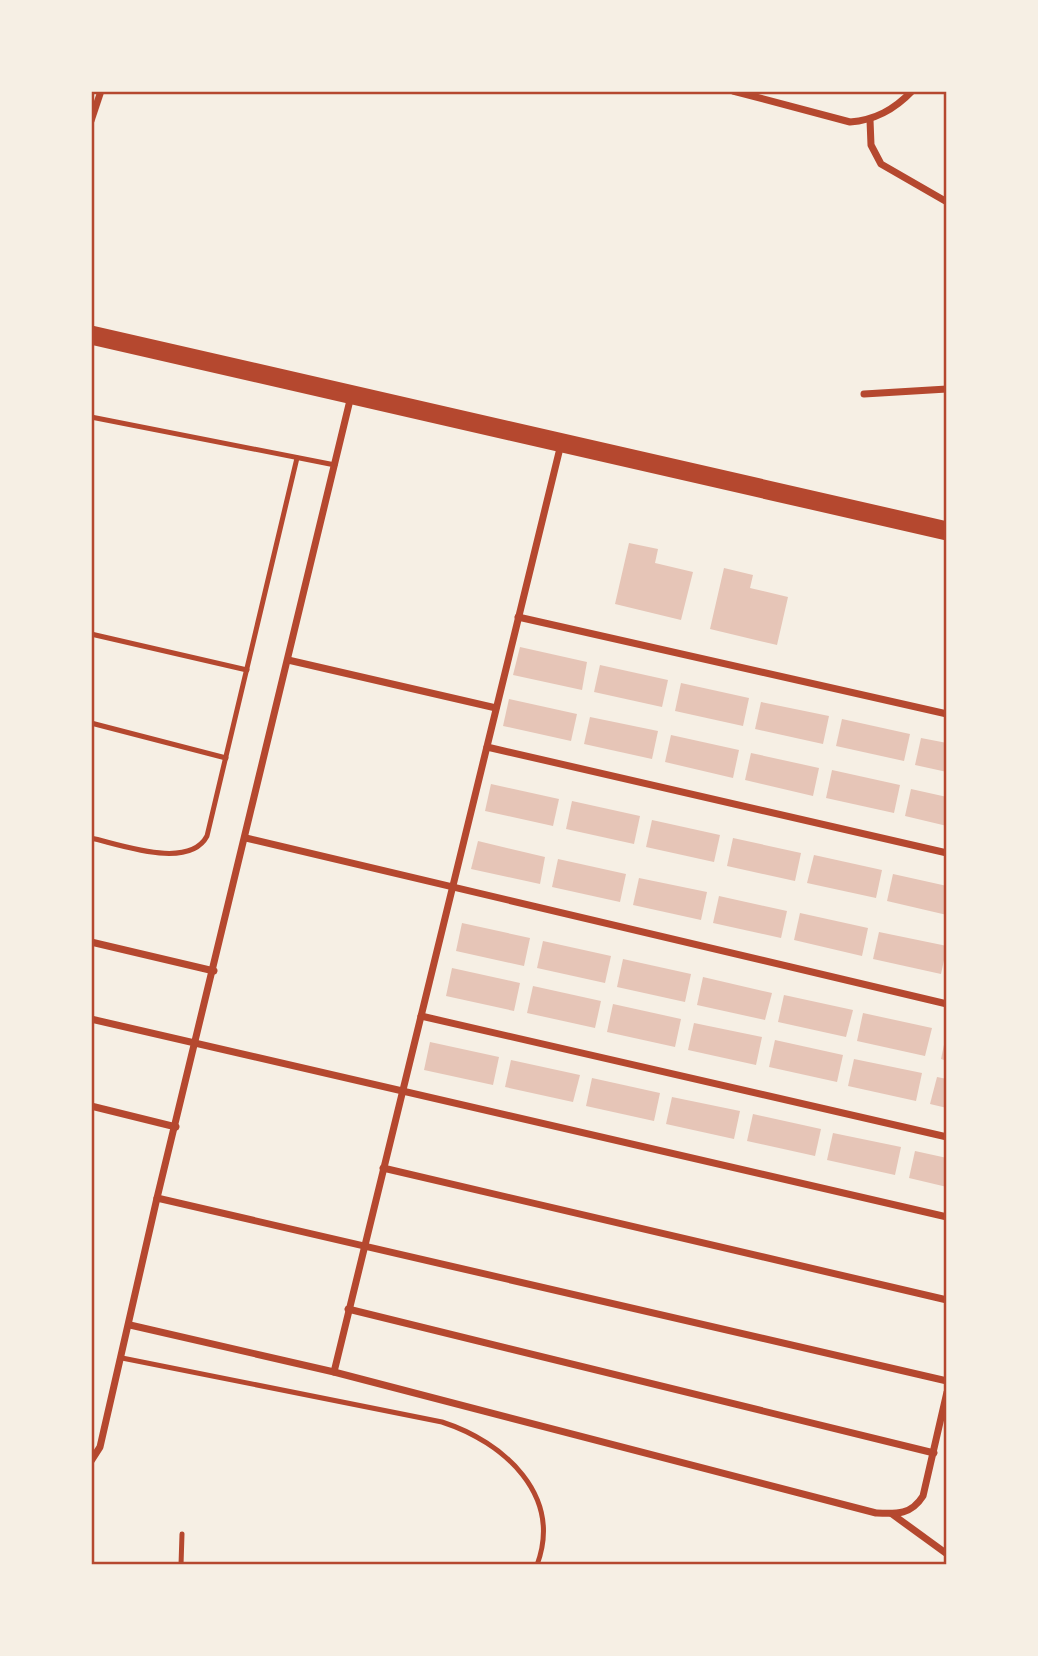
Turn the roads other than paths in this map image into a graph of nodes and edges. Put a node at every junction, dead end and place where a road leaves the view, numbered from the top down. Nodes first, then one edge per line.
1 (100, 91) edge
2 (733, 91) edge
3 (912, 91) edge
4 (870, 120) junction
5 (91, 121) edge
6 (947, 202) edge
7 (91, 335) edge
8 (947, 389) edge
9 (864, 394) dead end
10 (351, 396) junction
11 (91, 417) edge
12 (561, 443) junction
13 (297, 458) junction
14 (335, 464) junction
15 (947, 531) edge
16 (518, 617) junction
17 (91, 634) edge
18 (288, 660) junction
19 (247, 670) junction
20 (496, 708) junction
21 (947, 714) edge
22 (91, 723) edge
23 (486, 747) junction
24 (226, 758) junction
25 (91, 838) edge
26 (246, 838) junction
27 (947, 853) edge
28 (453, 886) junction
29 (91, 942) edge
30 (214, 971) junction
31 (947, 1004) edge
32 (421, 1016) junction
33 (91, 1019) edge
34 (196, 1045) junction
35 (402, 1092) junction
36 (91, 1105) edge
37 (176, 1127) junction
38 (947, 1138) edge
39 (383, 1168) junction
40 (157, 1198) junction
41 (947, 1217) edge
42 (365, 1244) junction
43 (947, 1300) edge
44 (348, 1309) junction
45 (130, 1325) junction
46 (122, 1358) junction
47 (334, 1373) junction
48 (947, 1381) edge
49 (947, 1392) edge
50 (934, 1453) junction
51 (91, 1461) edge
52 (892, 1514) junction
53 (182, 1534) dead end
54 (947, 1553) edge
55 (181, 1565) edge
56 (537, 1565) edge

1 - 5 street
2 - 4 street
3 - 4 street
4 - 6 street
7 - 10 highway
8 - 9 street
10 - 12 highway
10 - 14 street
11 - 13 lane
12 - 15 highway
12 - 16 street
13 - 14 lane
13 - 19 lane
14 - 18 street
16 - 20 street
16 - 21 street
17 - 19 lane
18 - 20 street
18 - 26 street
19 - 24 lane
20 - 23 street
22 - 24 lane
23 - 27 street
23 - 28 street
24 - 25 lane
26 - 28 street
26 - 30 street
28 - 31 street
28 - 32 street
29 - 30 street
30 - 34 street
32 - 35 street
32 - 38 street
33 - 34 street
34 - 35 street
34 - 37 street
35 - 39 street
35 - 41 street
36 - 37 street
37 - 40 street
39 - 42 street
39 - 43 street
40 - 42 street
40 - 45 street
42 - 44 street
42 - 48 street
44 - 47 street
44 - 50 street
45 - 46 street
45 - 47 street
46 - 51 street
46 - 56 lane
47 - 52 street
49 - 50 street
50 - 52 street
52 - 54 street
53 - 55 lane

